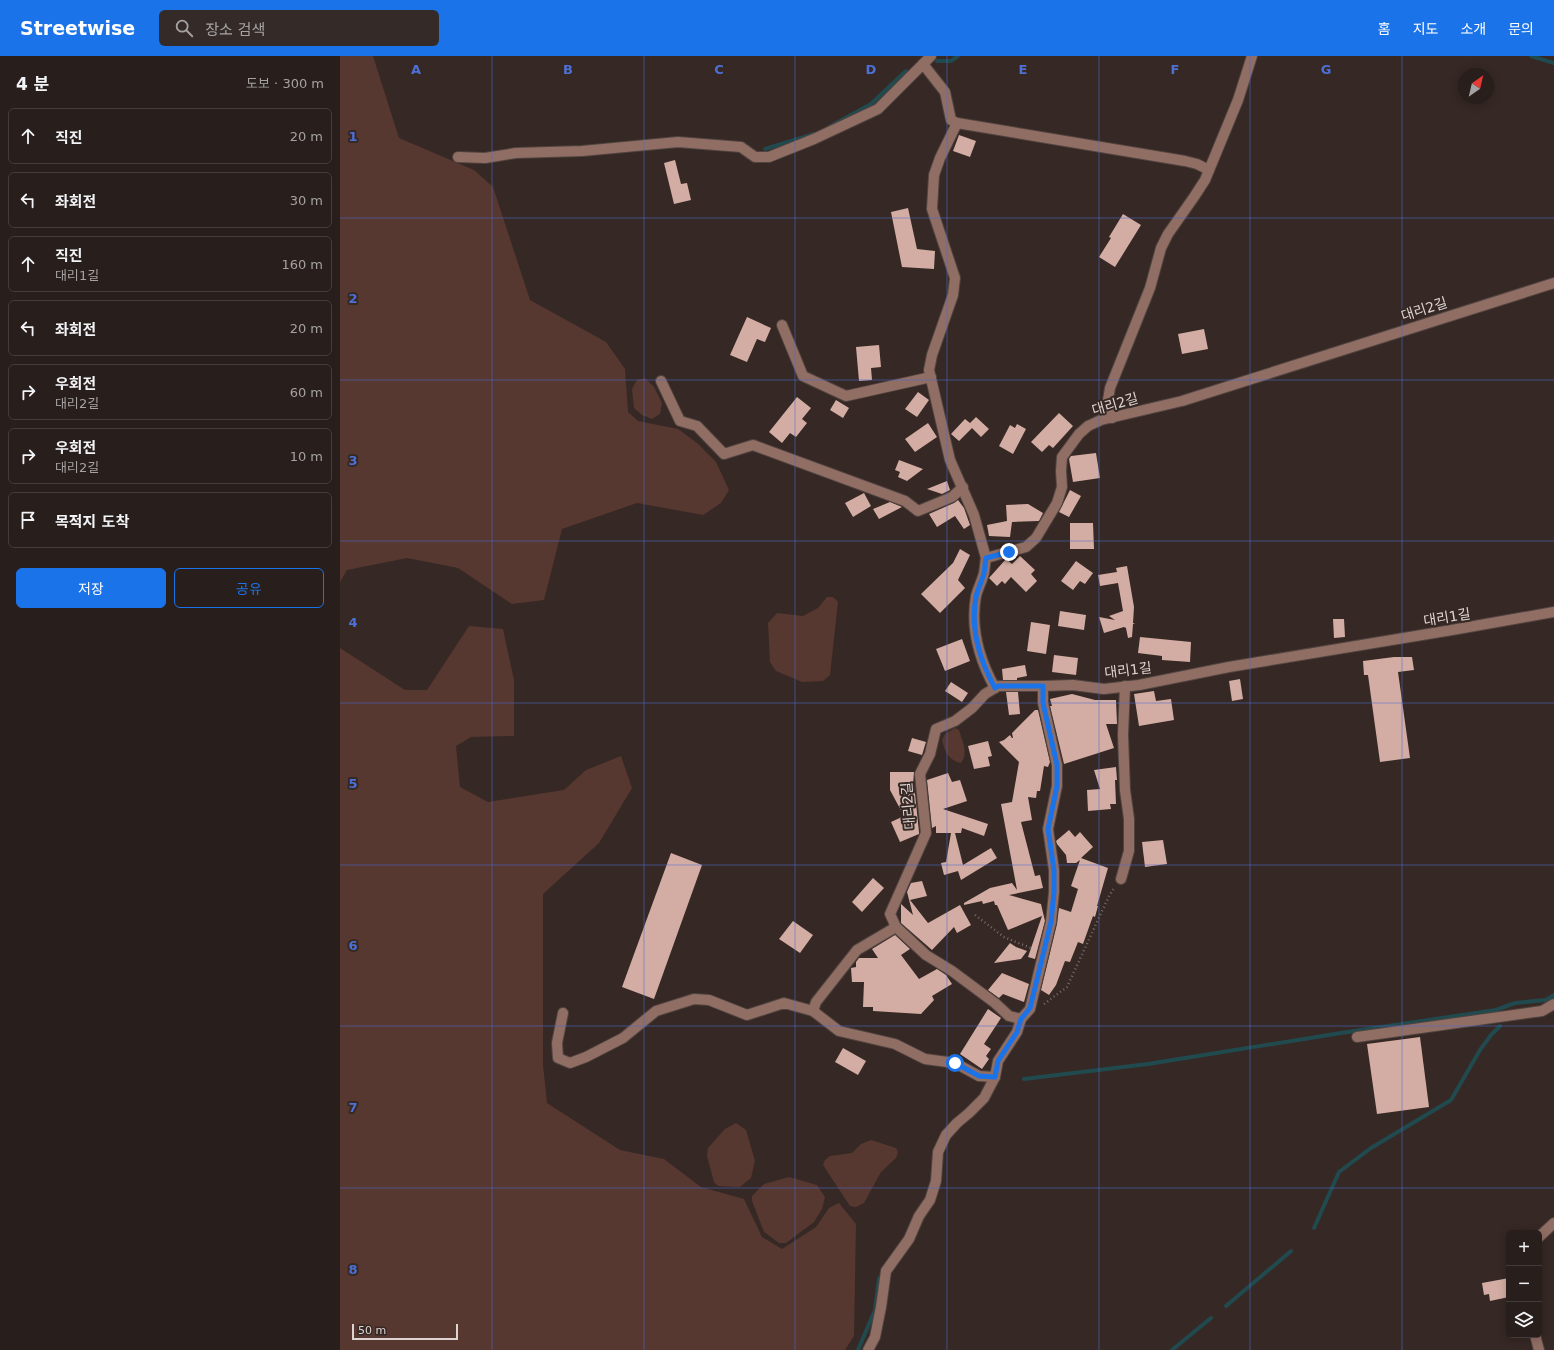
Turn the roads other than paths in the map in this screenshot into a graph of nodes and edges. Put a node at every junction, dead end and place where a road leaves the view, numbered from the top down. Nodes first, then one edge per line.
1 (931, 56) edge
2 (1252, 56) edge
3 (923, 64) junction
4 (957, 123) junction
5 (458, 157) dead end
6 (1209, 170) junction
7 (1554, 283) edge
8 (782, 324) dead end
9 (931, 377) junction
10 (661, 381) dead end
11 (1112, 418) junction
12 (963, 487) junction
13 (986, 558) junction
14 (1554, 612) edge
15 (1043, 686) junction
16 (1125, 686) junction
17 (995, 688) junction
18 (1121, 879) road end
19 (896, 927) junction
20 (1554, 1004) edge
21 (813, 1011) junction
22 (563, 1013) dead end
23 (1021, 1019) junction
24 (1357, 1037) dead end
25 (995, 1077) junction
26 (1554, 1223) edge
27 (1542, 1234) edge
28 (1536, 1338) edge
29 (868, 1350) edge
30 (1539, 1350) edge

1 - 3 street
2 - 6 street
3 - 4 street
3 - 5 street
4 - 6 street
4 - 9 street
6 - 11 street
7 - 11 street, 대리2길
8 - 9 street
9 - 12 street
10 - 12 street
11 - 13 street, 대리2길
12 - 13 street
13 - 17 street
14 - 16 street, 대리1길
15 - 16 street, 대리1길
15 - 17 street, 대리1길
15 - 23 street
16 - 18 street
17 - 19 street, 대리2길
19 - 21 street
19 - 23 street
20 - 24 street
21 - 22 street
21 - 25 street
23 - 25 street
25 - 29 street
26 - 27 street
28 - 30 street

